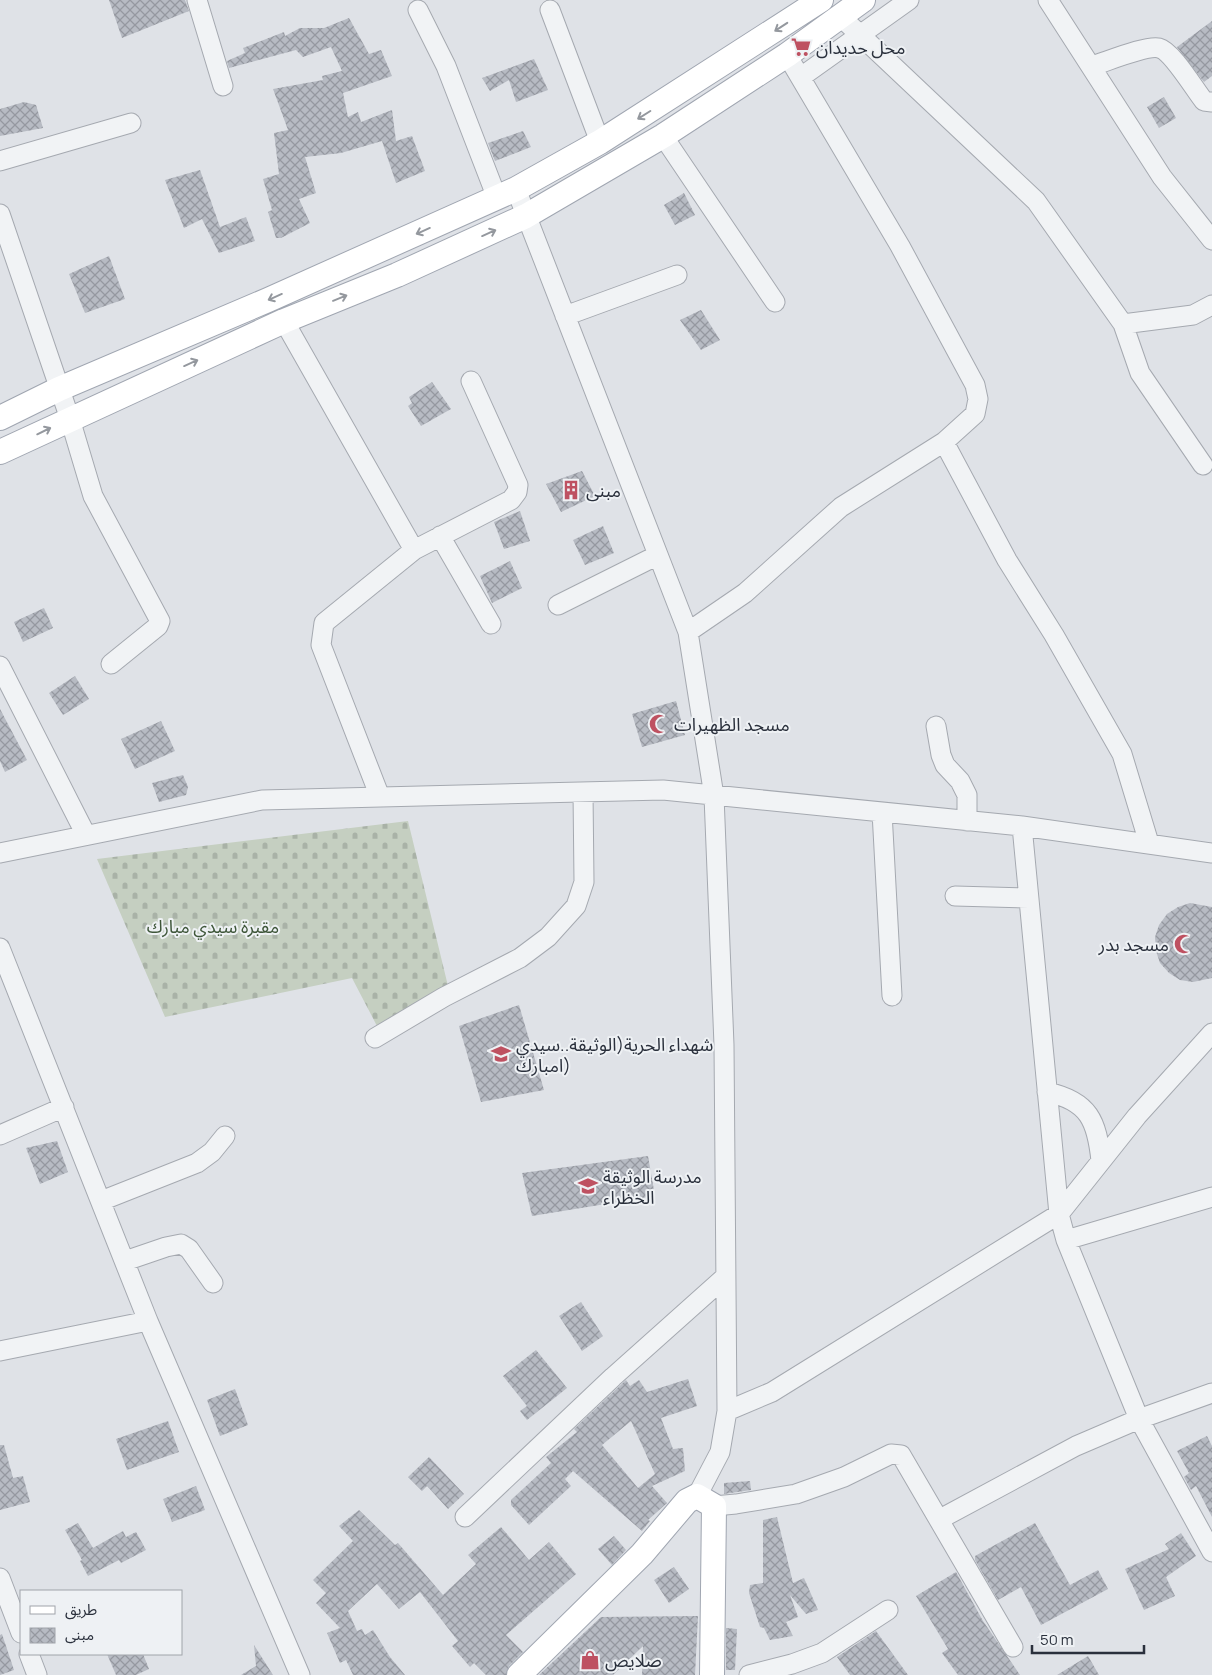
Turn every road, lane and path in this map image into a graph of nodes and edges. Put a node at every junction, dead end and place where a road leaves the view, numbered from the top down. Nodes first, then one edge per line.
1 (197, 0) edge
2 (821, 0) edge
3 (864, 0) edge
4 (909, 0) edge
5 (1050, 1) edge
6 (418, 10) dead end
7 (550, 10) dead end
8 (840, 16) junction
9 (860, 35) junction
10 (787, 55) junction
11 (1092, 66) junction
12 (801, 77) junction
13 (223, 86) dead end
14 (1212, 102) edge
15 (131, 123) dead end
16 (663, 136) junction
17 (600, 142) junction
18 (0, 161) edge
19 (507, 193) junction
20 (0, 214) edge
21 (526, 216) junction
22 (1212, 240) edge
23 (677, 275) dead end
24 (775, 302) dead end
25 (1212, 305) edge
26 (565, 316) junction
27 (284, 321) junction
28 (1122, 324) junction
29 (471, 381) dead end
30 (59, 389) junction
31 (0, 418) edge
32 (70, 419) junction
33 (944, 442) junction
34 (0, 452) edge
35 (1203, 465) dead end
36 (440, 536) junction
37 (414, 550) junction
38 (658, 555) junction
39 (558, 605) dead end
40 (491, 624) dead end
41 (688, 632) junction
42 (111, 664) dead end
43 (0, 666) edge
44 (936, 726) dead end
45 (583, 792) junction
46 (714, 796) junction
47 (380, 797) junction
48 (882, 812) junction
49 (968, 821) junction
50 (1022, 826) junction
51 (86, 835) junction
52 (1149, 844) junction
53 (1212, 852) edge
54 (0, 853) edge
55 (955, 896) dead end
56 (1029, 898) junction
57 (0, 948) edge
58 (892, 996) dead end
59 (1212, 1033) edge
60 (375, 1038) dead end
61 (1047, 1092) junction
62 (64, 1107) junction
63 (0, 1135) edge
64 (225, 1136) dead end
65 (1101, 1161) junction
66 (1212, 1197) edge
67 (101, 1201) junction
68 (1059, 1214) junction
69 (1066, 1240) junction
70 (125, 1261) junction
71 (725, 1277) junction
72 (213, 1283) dead end
73 (148, 1321) junction
74 (0, 1351) edge
75 (1212, 1393) edge
76 (727, 1410) junction
77 (1138, 1418) junction
78 (705, 1501) junction
79 (465, 1517) dead end
80 (940, 1519) junction
81 (1212, 1552) edge
82 (0, 1578) edge
83 (888, 1610) dead end
84 (20, 1630) edge
85 (1013, 1647) dead end
86 (29, 1655) edge
87 (37, 1675) edge
88 (300, 1675) edge
89 (519, 1675) edge
90 (712, 1675) edge
91 (749, 1675) edge

1 - 13 street
2 -> 17 main road
3 - 8 main road
4 - 9 street
5 - 11 street
6 - 19 street
7 - 17 street
8 - 9 street
8 - 10 main road
9 - 12 street
9 - 28 street
10 - 12 street
10 - 16 main road
11 - 14 street
11 - 22 street
12 - 33 street
15 - 18 street
16 - 21 main road
16 - 24 street
17 - 19 main road
19 - 21 street
19 -> 30 main road
20 - 30 street
21 - 26 street
27 -> 21 main road
23 - 26 street
25 - 28 street
26 - 38 street
32 -> 27 main road
27 - 37 street
28 - 35 street
29 - 36 street
30 - 31 main road
30 - 32 street
34 -> 32 main road
32 - 42 street
33 - 41 street
33 - 52 street
36 - 37 street
36 - 40 street
37 - 47 street
38 - 39 street
38 - 41 street
41 - 46 street
43 - 51 street
44 - 49 street
45 - 46 street
45 - 47 street
45 - 60 street
46 - 48 street
46 - 71 street
47 - 51 street
48 - 49 street
48 - 58 street
49 - 50 street
50 - 52 street
50 - 56 street
51 - 54 street
52 - 53 street
55 - 56 street
56 - 61 street
57 - 62 street
59 - 65 street
61 - 65 street
61 - 68 street
62 - 63 street
62 - 67 street
64 - 67 street
65 - 68 street
66 - 69 street
67 - 70 street
68 - 69 street
68 - 76 street
69 - 77 street
70 - 72 street
70 - 73 street
71 - 76 street
71 - 79 street
73 - 74 street
73 - 88 street
75 - 77 street
76 - 78 street
77 - 80 street
77 - 81 street
78 - 80 street
78 - 89 main road
78 - 90 main road
80 - 85 street
82 - 84 street
83 - 91 street
86 - 87 street

